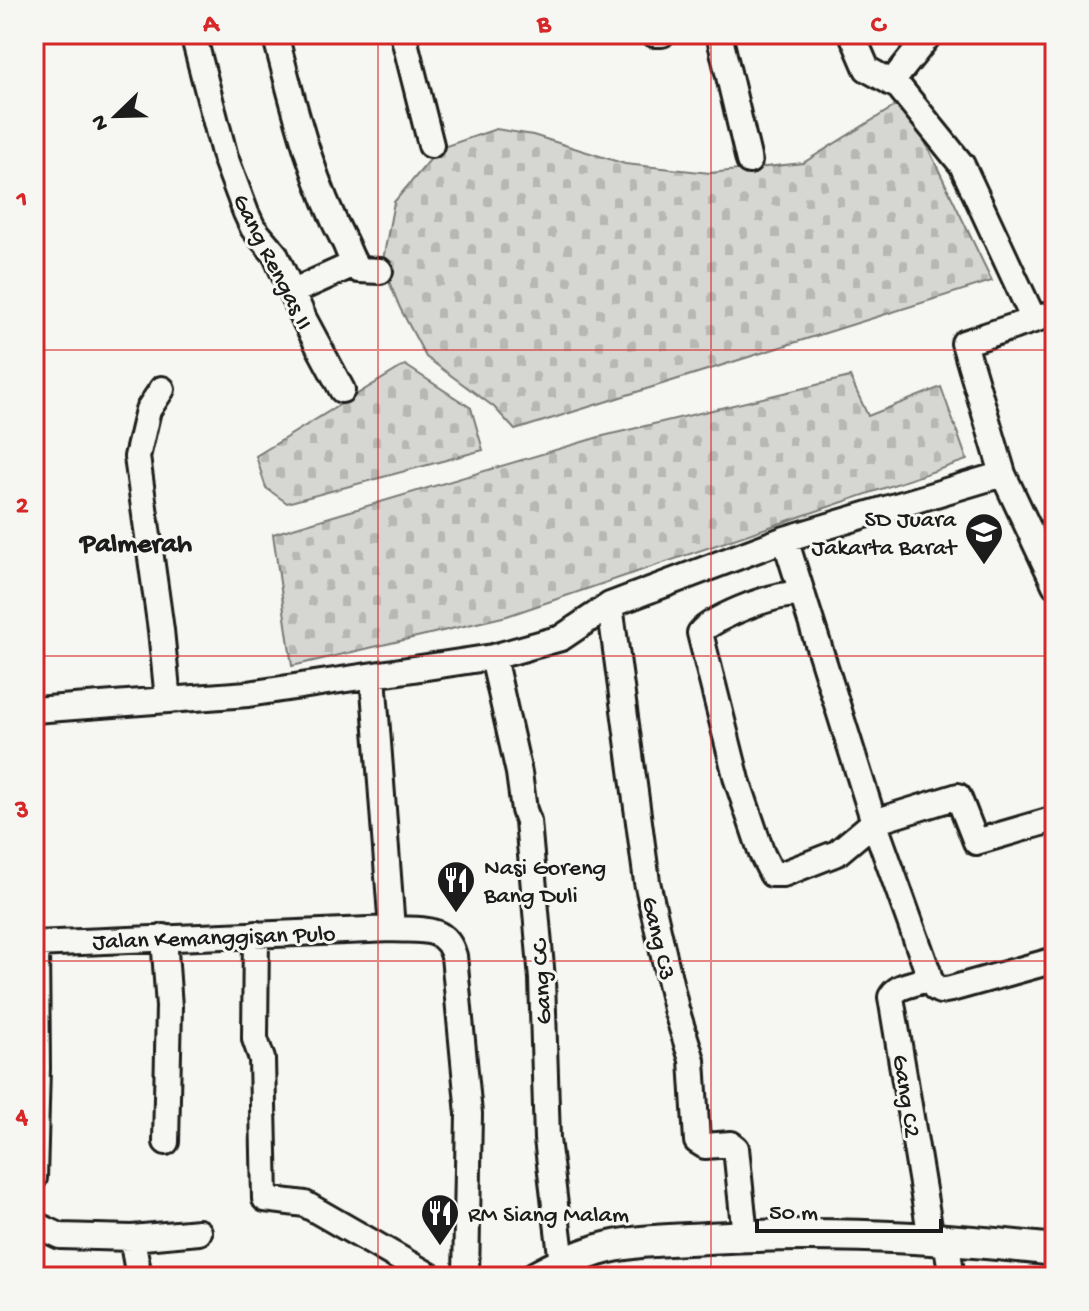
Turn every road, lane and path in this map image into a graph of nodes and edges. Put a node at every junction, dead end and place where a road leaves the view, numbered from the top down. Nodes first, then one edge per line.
1 (193, 34) edge
2 (275, 34) edge
3 (403, 34) edge
4 (654, 34) edge
5 (662, 34) edge
6 (719, 34) edge
7 (852, 34) edge
8 (930, 34) edge
9 (891, 83) junction
10 (431, 145) dead end
11 (749, 161) dead end
12 (354, 264) junction
13 (380, 271) dead end
14 (292, 292) junction
15 (1044, 316) edge
16 (162, 389) dead end
17 (342, 390) dead end
18 (1003, 474) junction
19 (1045, 538) edge
20 (785, 539) junction
21 (1055, 585) edge
22 (803, 596) junction
23 (610, 605) junction
24 (493, 657) junction
25 (373, 676) junction
26 (168, 700) junction
27 (34, 710) edge
28 (1055, 819) edge
29 (874, 822) junction
30 (392, 929) junction
31 (256, 934) junction
32 (164, 937) junction
33 (35, 944) edge
34 (1055, 960) edge
35 (928, 976) junction
36 (166, 1142) dead end
37 (34, 1178) edge
38 (34, 1224) edge
39 (199, 1232) dead end
40 (745, 1236) junction
41 (132, 1238) junction
42 (938, 1239) junction
43 (1055, 1250) edge
44 (549, 1270) edge
45 (139, 1277) edge
46 (432, 1277) edge
47 (466, 1277) edge
48 (952, 1277) edge

1 - 14 street, Gang Rengas II
2 - 12 street
3 - 10 street
4 - 5 street
6 - 11 street
7 - 9 street
8 - 9 street
9 - 15 street
12 - 13 street
12 - 14 street
14 - 17 street, Gang Rengas II
15 - 18 street
16 - 26 street
18 - 19 street
18 - 20 street
19 - 21 street
20 - 22 street
20 - 23 street
22 - 29 street
22 - 29 street
23 - 24 street
23 - 40 street, Gang C3
24 - 25 street
24 - 44 street, Gang CC
25 - 26 street
25 - 30 street
26 - 27 street
28 - 29 street
29 - 35 street
30 - 31 street, Jalan Kemanggisan Pulo
30 - 47 street, Jalan Kemanggisan Pulo
31 - 32 street, Jalan Kemanggisan Pulo
31 - 46 street
32 - 33 street, Jalan Kemanggisan Pulo
32 - 36 street
33 - 37 street
34 - 35 street
35 - 42 street, Gang C2
38 - 41 street
39 - 41 street
40 - 42 street
40 - 44 street
41 - 45 street
42 - 43 street
42 - 48 street, Gang C2

